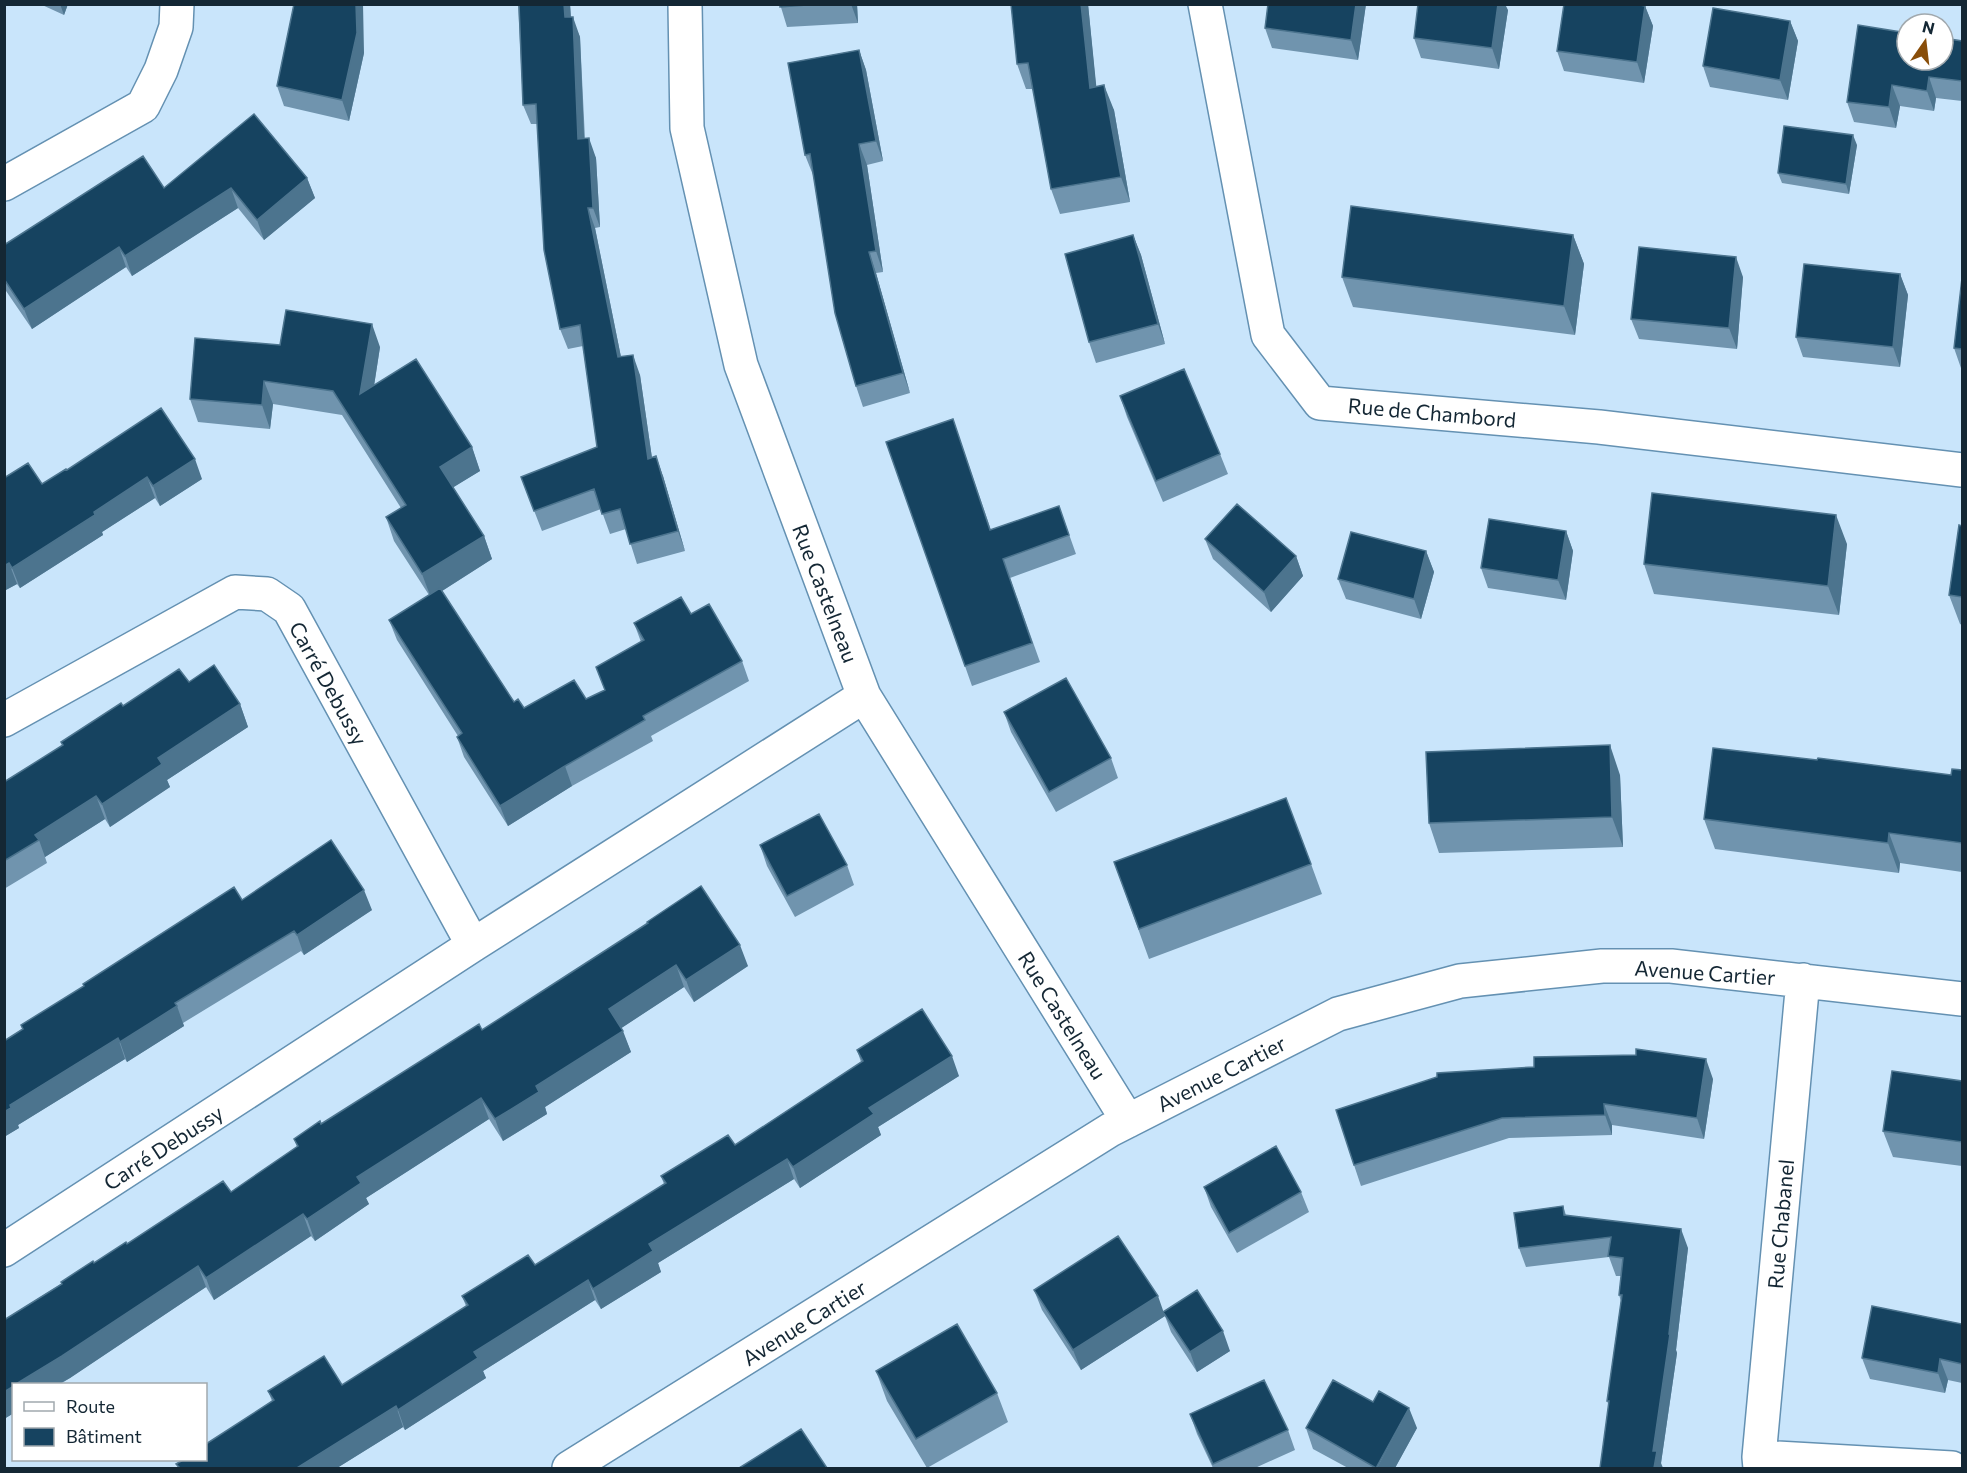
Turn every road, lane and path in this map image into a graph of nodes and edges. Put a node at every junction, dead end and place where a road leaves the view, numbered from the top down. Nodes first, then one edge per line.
1 (177, 4) edge
2 (685, 4) edge
3 (1204, 4) edge
4 (4, 184) edge
5 (1962, 470) edge
6 (864, 696) junction
7 (4, 720) edge
8 (473, 945) junction
9 (1803, 980) junction
10 (1962, 999) edge
11 (1128, 1121) junction
12 (4, 1250) edge
13 (1759, 1463) edge
14 (569, 1468) edge
15 (1952, 1468) edge

1 - 4 street
2 - 6 street, Rue Castelneau
3 - 5 street, Rue de Chambord
6 - 8 street, Carré Debussy
6 - 11 street, Rue Castelneau
7 - 8 street, Carré Debussy
8 - 12 street, Carré Debussy
9 - 10 street, Avenue Cartier
9 - 11 street, Avenue Cartier
9 - 13 street, Rue Chabanel
11 - 14 street, Avenue Cartier
13 - 15 street

